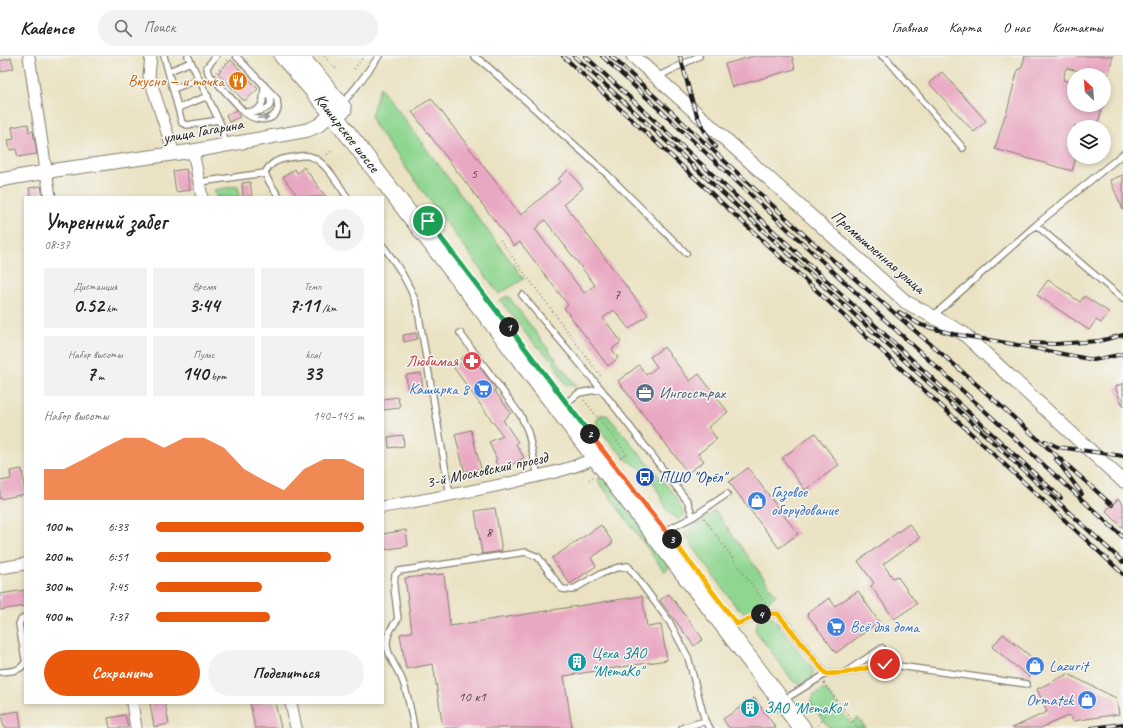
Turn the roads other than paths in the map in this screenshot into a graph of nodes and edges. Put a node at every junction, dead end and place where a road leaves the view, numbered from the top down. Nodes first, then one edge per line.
1 (29, 56) edge
2 (151, 56) edge
3 (164, 56) edge
4 (188, 56) edge
5 (216, 56) edge
6 (283, 56) edge
7 (299, 56) edge
8 (378, 56) edge
9 (474, 56) edge
10 (634, 56) edge
11 (699, 56) edge
12 (882, 56) edge
13 (234, 57) edge
14 (191, 62) junction
15 (168, 71) junction
16 (657, 77) junction
17 (199, 79) junction
18 (264, 85) junction
19 (173, 89) junction
20 (208, 96) junction
21 (178, 108) junction
22 (336, 109) junction
23 (244, 112) junction
24 (256, 112) junction
25 (219, 120) junction
26 (226, 145) junction
27 (963, 148) dead end
28 (193, 151) junction
29 (174, 154) junction
30 (1123, 154) edge
31 (46, 172) junction
32 (265, 173) junction
33 (0, 180) edge
34 (200, 182) junction
35 (50, 196) edge
36 (202, 196) edge
37 (279, 196) edge
38 (346, 196) edge
39 (1036, 225) junction
40 (384, 247) edge
41 (686, 253) dead end
42 (522, 295) dead end
43 (1123, 299) edge
44 (933, 316) junction
45 (460, 333) dead end
46 (601, 389) junction
47 (573, 398) junction
48 (595, 457) junction
49 (538, 476) junction
50 (1123, 481) edge
51 (727, 494) dead end
52 (450, 496) junction
53 (384, 507) edge
54 (693, 517) junction
55 (665, 531) junction
56 (24, 564) edge
57 (0, 568) edge
58 (24, 618) edge
59 (737, 624) junction
60 (882, 648) dead end
61 (24, 654) edge
62 (24, 664) edge
63 (0, 672) edge
64 (844, 673) junction
65 (826, 674) junction
66 (1027, 684) dead end
67 (790, 696) junction
68 (132, 704) edge
69 (291, 704) edge
70 (705, 721) junction
71 (136, 728) edge
72 (296, 728) edge
73 (414, 728) edge
74 (682, 728) edge
75 (710, 728) edge
76 (802, 728) edge
77 (814, 728) edge

1 - 31 street
2 - 29 street
3 - 15 lane
4 - 14 lane
5 - 23 lane
6 - 22 main road, Каширское шоссе
7 - 22 main road, Каширское шоссе
8 - 22 lane, улица Гагарина
9 - 41 lane
10 - 16 street, Промышленная улица
11 - 16 lane
12 - 27 lane
13 - 18 lane
14 - 15 lane
14 - 17 lane
15 - 19 lane
16 - 44 street, Промышленная улица
17 - 19 lane
17 - 20 lane
23 -> 18 lane
18 - 24 lane
18 - 24 lane
19 - 21 lane
20 - 21 lane
20 - 25 lane
21 - 25 lane
22 - 26 street, улица Гагарина
22 - 47 main road, Каширское шоссе
22 - 48 main road, Каширское шоссе
23 - 24 lane
25 - 26 lane
26 - 28 street, улица Гагарина
28 - 29 street, улица Гагарина
28 - 34 street
29 - 31 street, улица Гагарина
30 - 39 lane
31 - 33 street, улица Гагарина
31 - 35 street
32 - 34 lane
32 - 37 lane
32 - 38 lane
34 - 36 street
39 - 43 lane
39 - 44 lane
40 - 52 lane
42 - 46 lane
44 - 50 street, Промышленная улица
45 - 49 lane
46 - 47 lane
46 - 54 lane
47 - 55 main road, Каширское шоссе
48 - 49 street, 3-й Московский проезд
48 - 76 main road, Каширское шоссе
49 - 52 street, 3-й Московский проезд
51 - 54 lane
52 - 53 street, 3-й Московский проезд
54 - 55 lane
55 - 59 main road, Каширское шоссе
56 - 57 street
58 - 61 lane
59 - 65 lane
59 - 67 main road, Каширское шоссе
60 - 64 lane
62 - 63 lane
64 - 65 lane
64 - 66 lane
65 - 67 lane
67 - 77 main road, Каширское шоссе
68 - 71 street
69 - 72 street
70 - 73 lane
70 - 74 lane
70 - 75 lane

